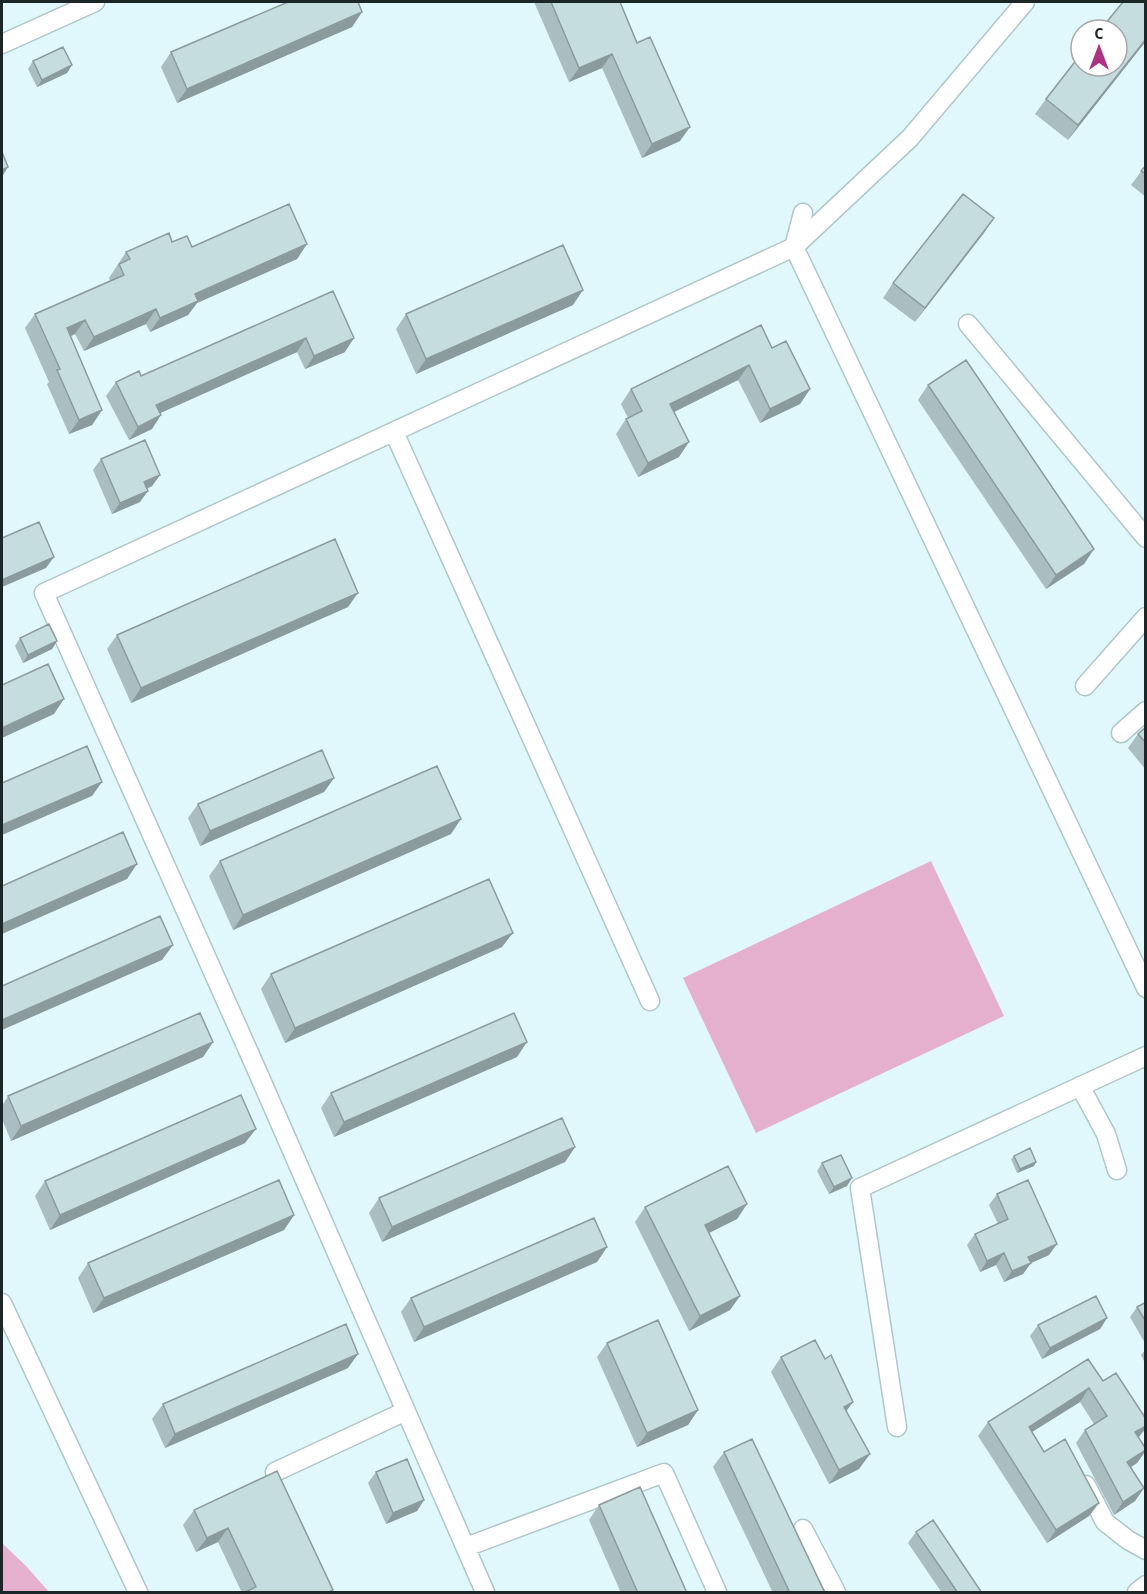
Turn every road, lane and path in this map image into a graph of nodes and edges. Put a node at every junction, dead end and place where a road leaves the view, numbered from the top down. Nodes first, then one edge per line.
1 (95, 2) edge
2 (1024, 2) edge
3 (2, 44) edge
4 (803, 213) dead end
5 (794, 248) junction
6 (968, 324) dead end
7 (394, 432) junction
8 (1146, 538) edge
9 (1146, 617) edge
10 (1085, 686) dead end
11 (1146, 711) edge
12 (1121, 733) dead end
13 (1146, 988) edge
14 (650, 1001) dead end
15 (1146, 1056) edge
16 (1080, 1086) junction
17 (1117, 1170) dead end
18 (2, 1303) edge
19 (406, 1411) junction
20 (897, 1427) dead end
21 (1078, 1471) edge
22 (275, 1472) edge
23 (802, 1528) dead end
24 (466, 1547) junction
25 (1146, 1550) edge
26 (1146, 1585) edge
27 (138, 1593) edge
28 (485, 1593) edge
29 (717, 1593) edge
30 (836, 1593) edge
31 (1137, 1593) edge

1 - 3 street
2 - 5 street
4 - 5 street
5 - 7 street
5 - 13 street
6 - 8 street
7 - 14 street
7 - 19 street
9 - 10 street
11 - 12 street
15 - 16 street
16 - 17 street
16 - 20 street
18 - 27 street
19 - 22 street
19 - 24 street
21 - 25 street
23 - 30 street
24 - 28 street
24 - 29 street
26 - 31 street

